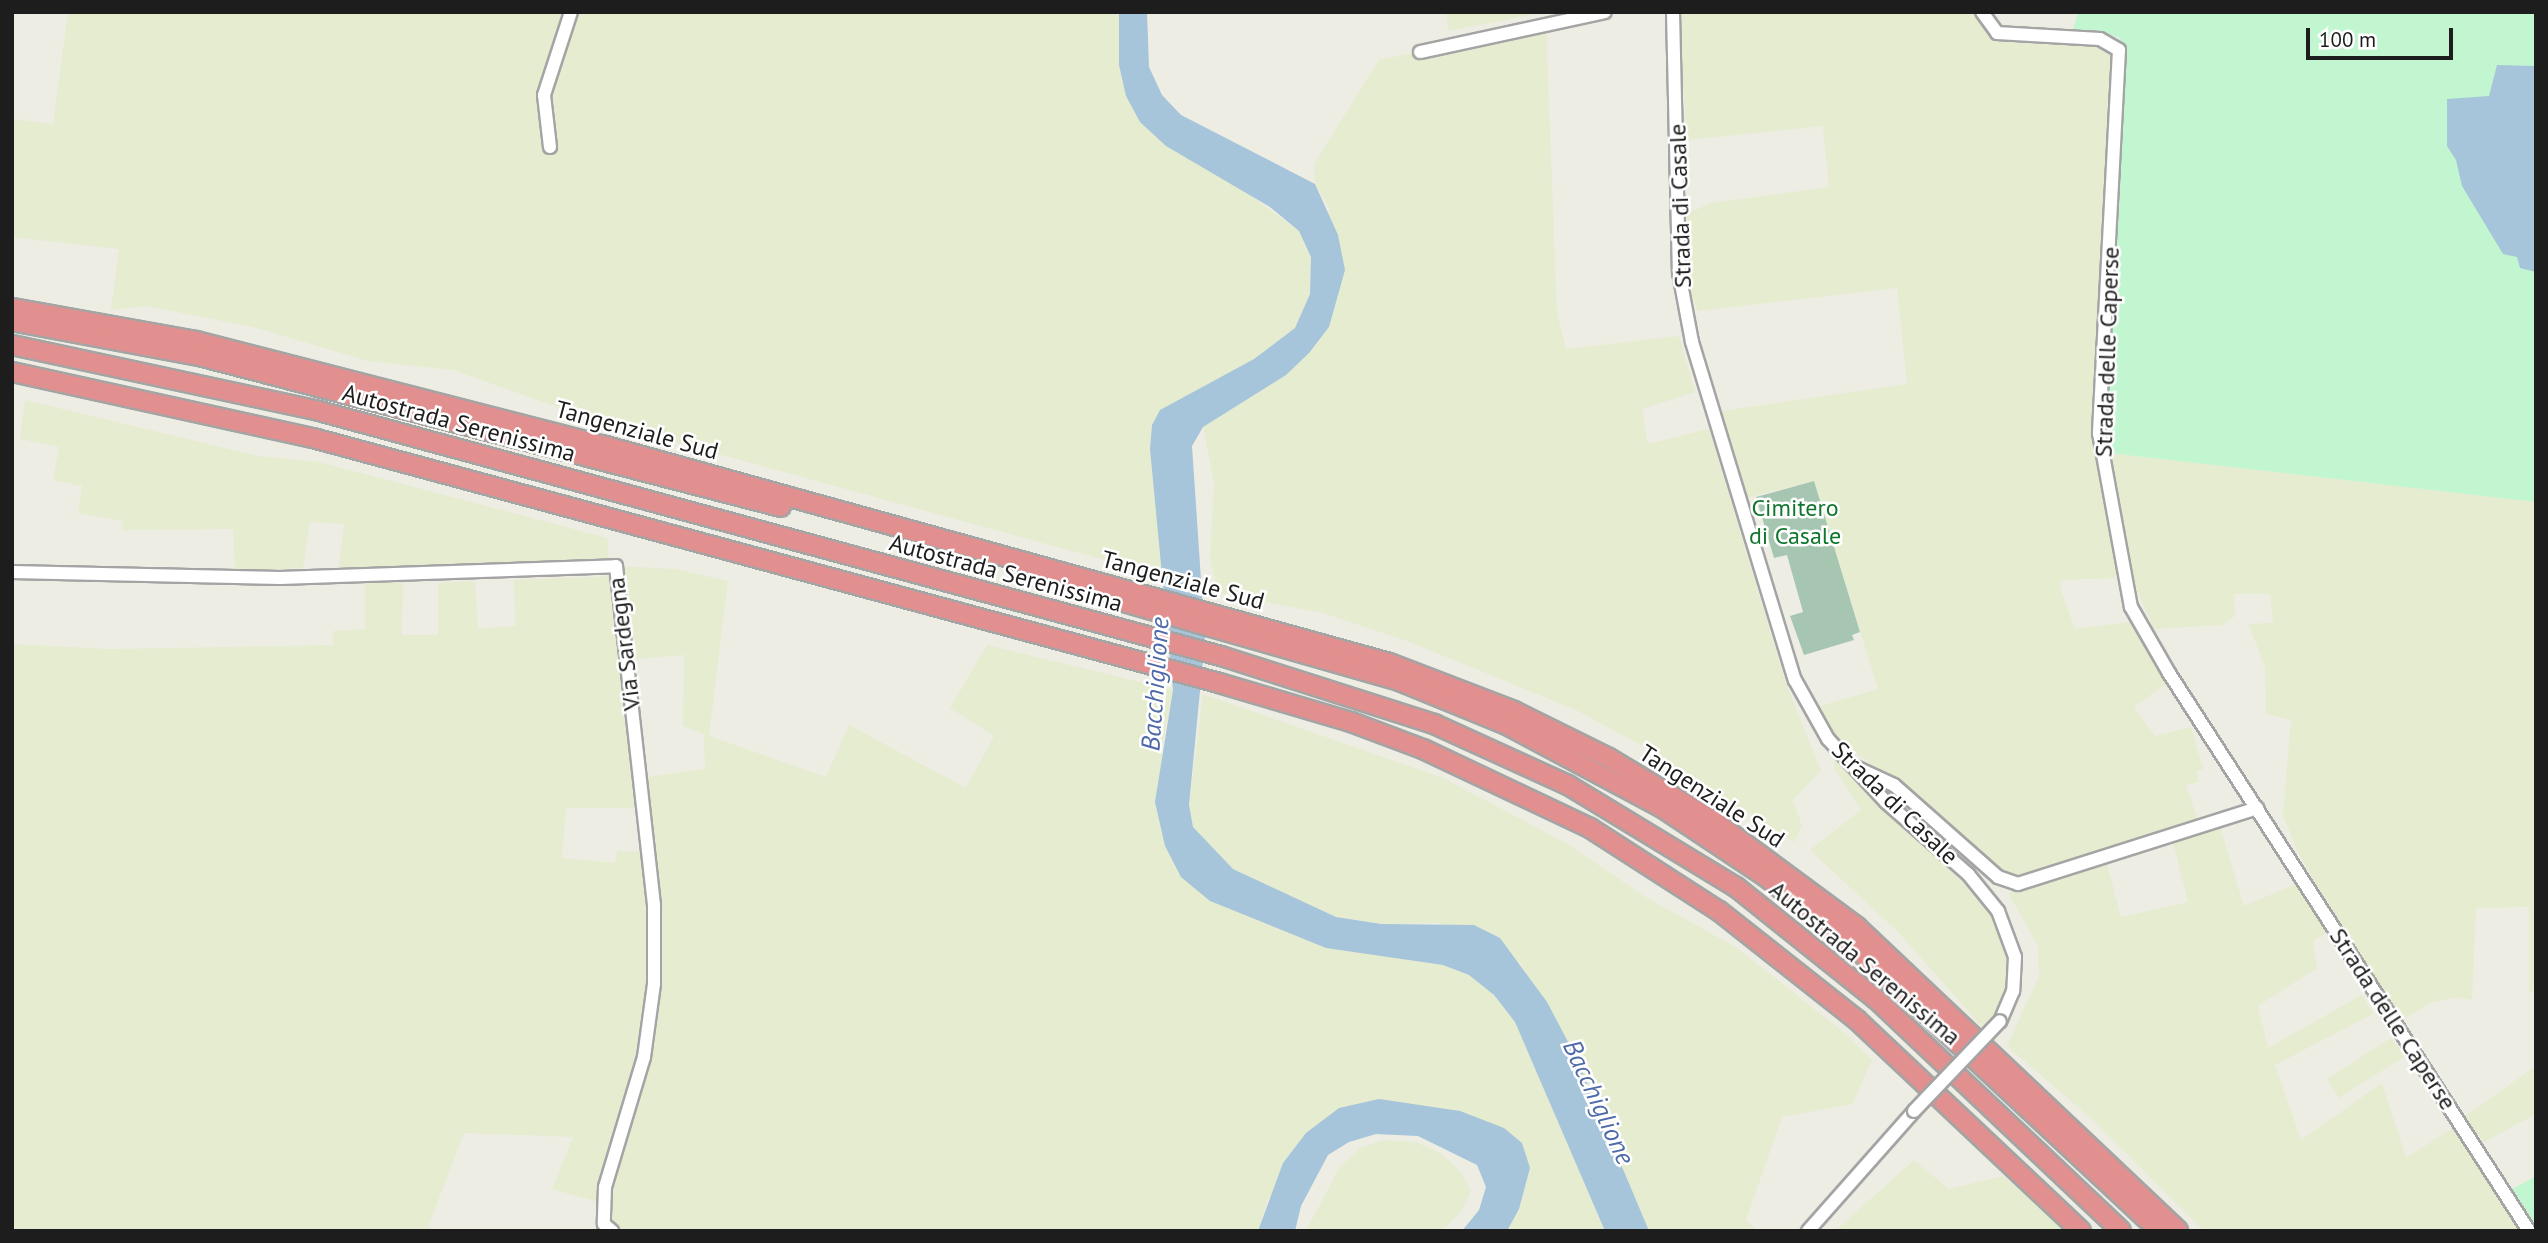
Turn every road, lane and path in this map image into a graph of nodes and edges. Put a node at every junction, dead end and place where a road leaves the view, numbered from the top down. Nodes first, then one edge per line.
1 (571, 12) edge
2 (1605, 12) edge
3 (1673, 12) edge
4 (1982, 12) edge
5 (1420, 52) dead end
6 (550, 147) dead end
7 (12, 308) edge
8 (12, 321) edge
9 (12, 345) edge
10 (12, 372) edge
11 (12, 572) edge
12 (1156, 605) junction
13 (1218, 621) junction
14 (1853, 766) junction
15 (2257, 808) junction
16 (612, 1231) edge
17 (1808, 1231) edge
18 (2081, 1231) edge
19 (2121, 1231) edge
20 (2160, 1231) edge
21 (2178, 1231) edge
22 (2529, 1231) edge

1 - 6 street
2 - 5 street
3 - 14 street, Strada di Casale
4 - 15 street, Strada delle Caperse
7 - 12 highway, Tangenziale Sud
8 - 12 highway, Tangenziale Sud
9 - 19 highway, Autostrada Serenissima
10 - 18 highway, Autostrada Serenissima
11 - 16 street, Via Sardegna
12 - 13 highway, Tangenziale Sud
13 - 20 highway, Tangenziale Sud
13 - 21 highway, Tangenziale Sud
14 - 15 street
14 - 17 street, Strada di Casale, bridge
15 - 22 street, Strada delle Caperse

